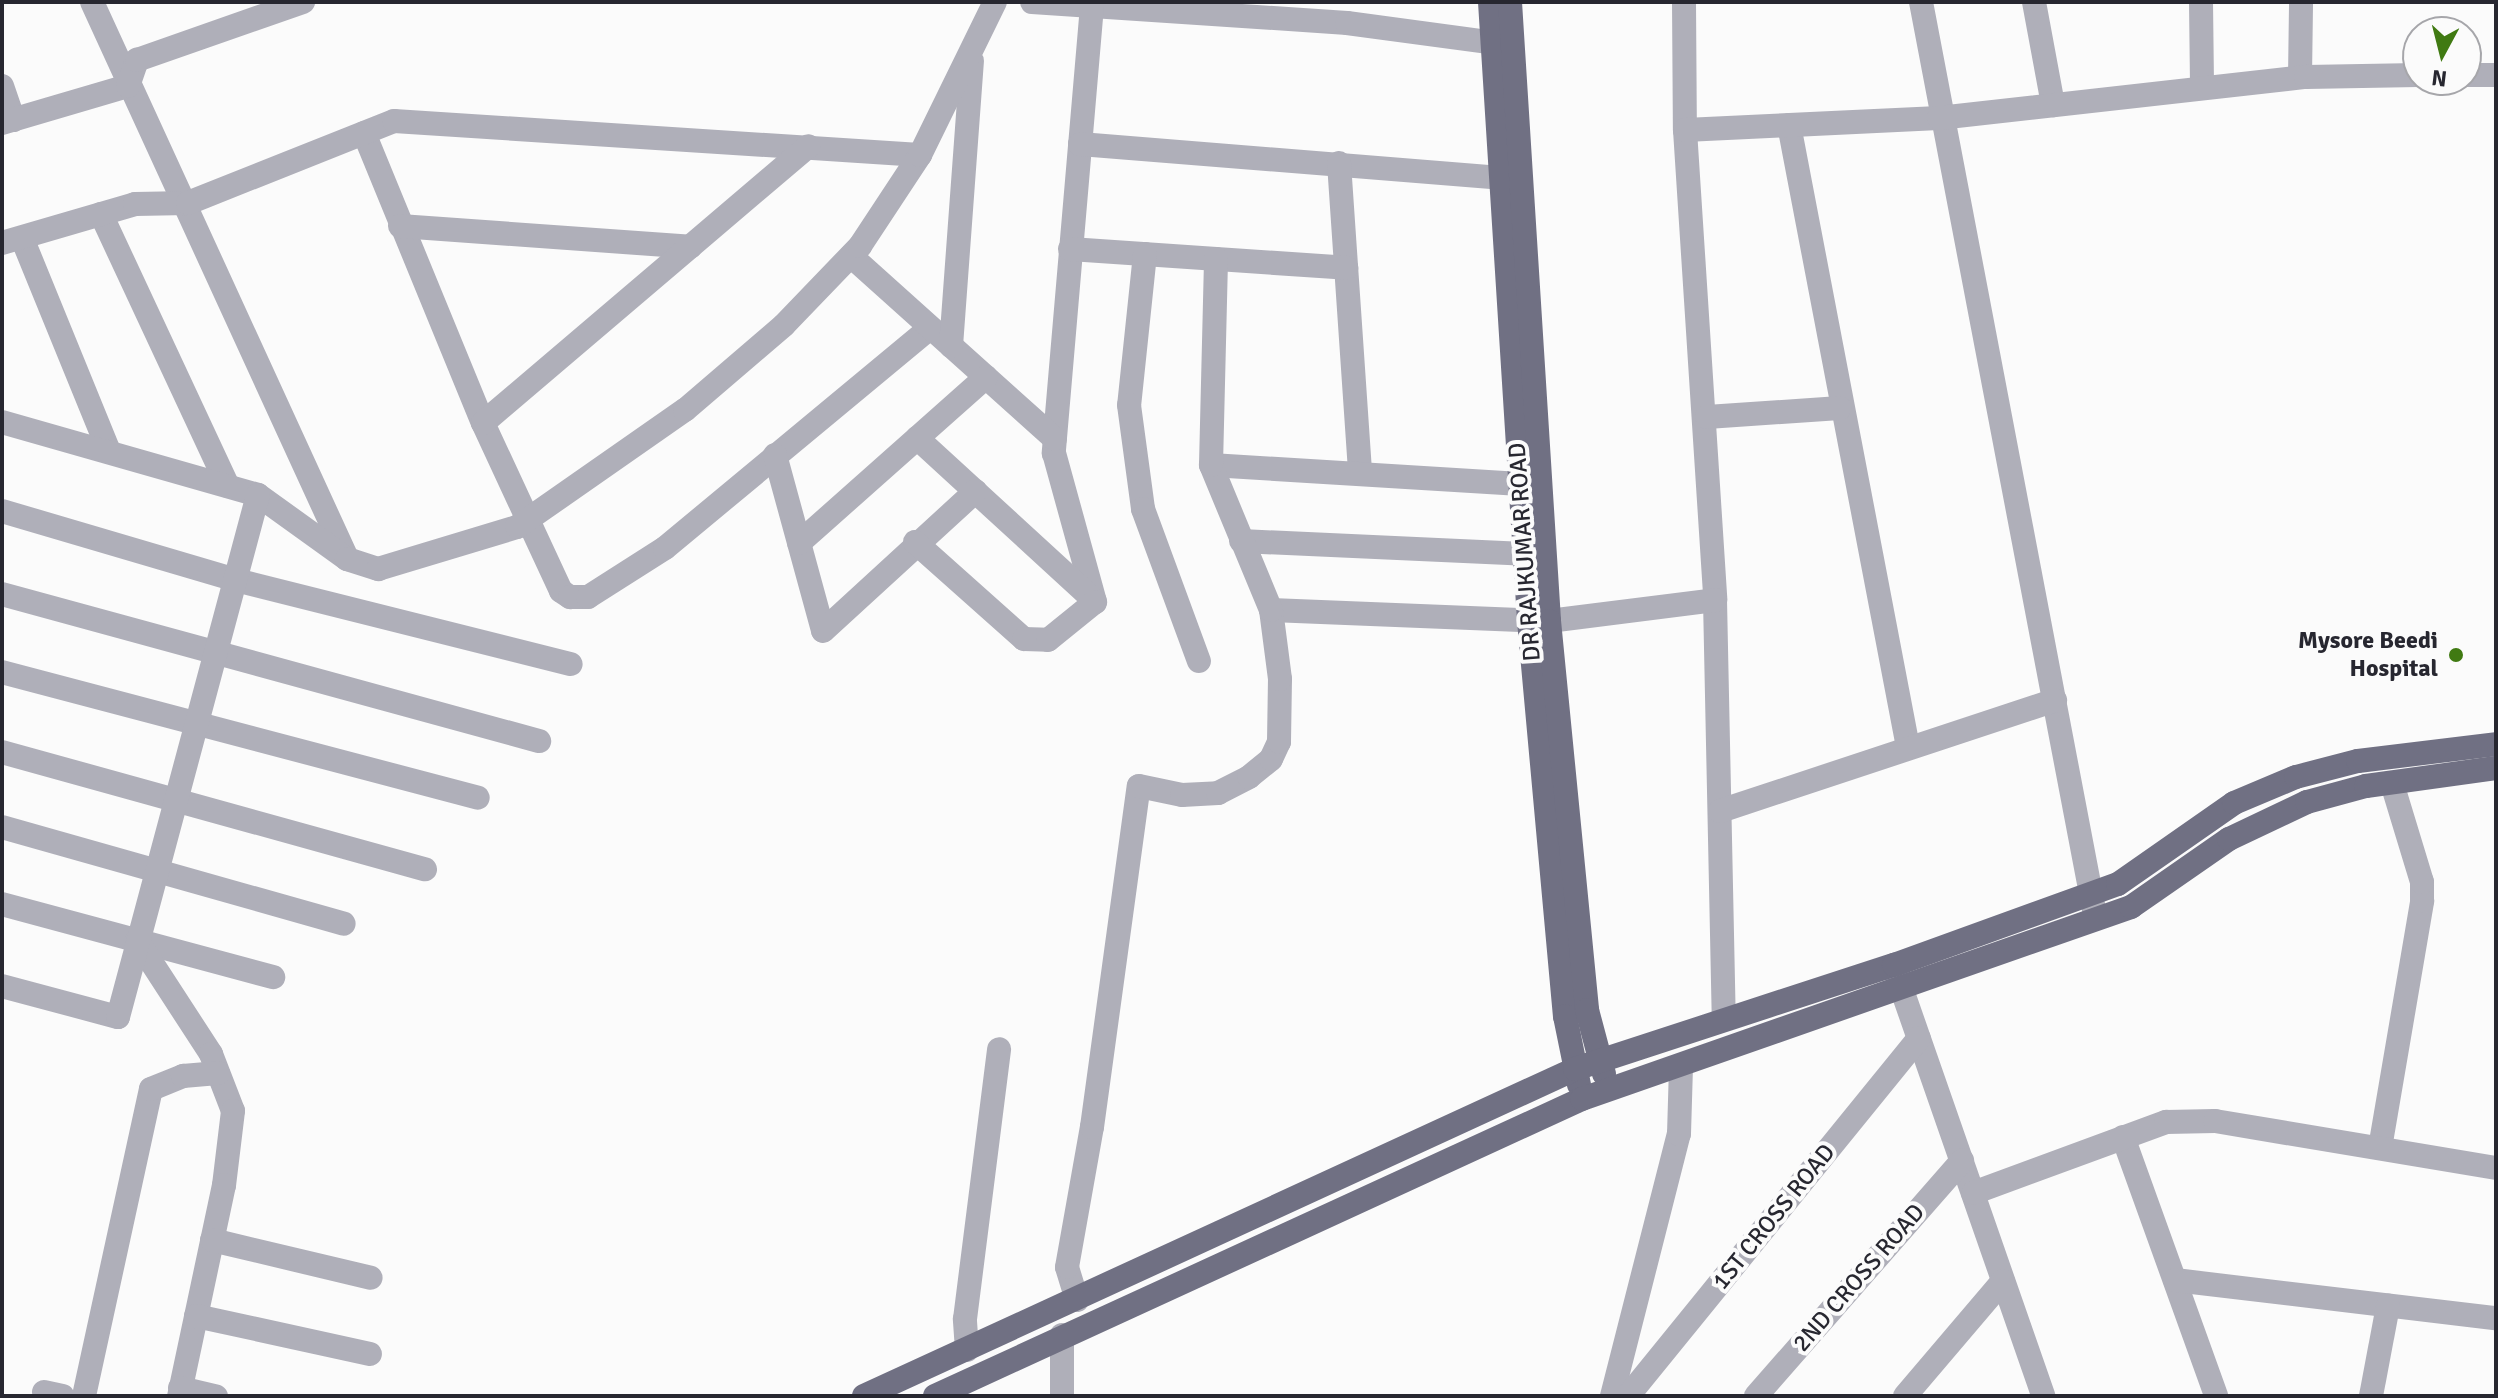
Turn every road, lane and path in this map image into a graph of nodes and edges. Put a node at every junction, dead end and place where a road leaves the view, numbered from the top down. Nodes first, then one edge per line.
1 (92, 2) edge
2 (303, 2) edge
3 (995, 2) edge
4 (1032, 2) edge
5 (1490, 2) edge
6 (1510, 2) edge
7 (1684, 2) edge
8 (1921, 2) edge
9 (2034, 2) edge
10 (2201, 2) edge
11 (2301, 2) edge
12 (1092, 6) junction
13 (1248, 10) edge
14 (1347, 13) edge
15 (1502, 44) junction
16 (973, 47) junction
17 (2402, 75) edge
18 (2300, 77) junction
19 (2, 86) edge
20 (128, 86) junction
21 (2202, 87) junction
22 (2053, 105) junction
23 (1939, 118) junction
24 (8, 122) edge
25 (1789, 125) junction
26 (1685, 130) junction
27 (364, 133) junction
28 (1080, 144) junction
29 (808, 146) junction
30 (920, 155) junction
31 (1339, 163) junction
32 (1501, 178) junction
33 (188, 203) junction
34 (101, 214) junction
35 (400, 226) junction
36 (12, 240) edge
37 (690, 247) junction
38 (1070, 249) junction
39 (1145, 254) junction
40 (851, 256) junction
41 (1216, 259) junction
42 (1346, 268) junction
43 (930, 328) junction
44 (951, 346) junction
45 (986, 377) junction
46 (1840, 408) junction
47 (1707, 417) junction
48 (4, 418) edge
49 (483, 423) junction
50 (917, 438) junction
51 (1055, 439) junction
52 (109, 451) junction
53 (775, 455) junction
54 (1211, 465) junction
55 (1360, 473) junction
56 (1520, 484) junction
57 (228, 486) junction
58 (976, 491) junction
59 (258, 495) junction
60 (2, 511) edge
61 (527, 521) junction
62 (1241, 541) junction
63 (915, 542) junction
64 (799, 543) junction
65 (1525, 554) junction
66 (347, 559) junction
67 (236, 580) junction
68 (2, 594) edge
69 (1715, 600) junction
70 (1095, 602) junction
71 (1271, 610) junction
72 (1539, 621) junction
73 (215, 655) junction
74 (1199, 661) dead end
75 (571, 664) dead end
76 (2, 672) edge
77 (2055, 700) junction
78 (196, 727) junction
79 (539, 741) dead end
80 (2496, 744) edge
81 (1908, 747) junction
82 (2, 752) edge
83 (2496, 768) edge
84 (2392, 783) junction
85 (478, 798) dead end
86 (176, 802) junction
87 (1720, 811) junction
88 (2, 827) edge
89 (425, 869) dead end
90 (158, 870) junction
91 (2088, 893) junction
92 (2, 904) edge
93 (2096, 919) junction
94 (344, 924) dead end
95 (137, 940) junction
96 (1894, 965) junction
97 (273, 977) dead end
98 (2, 986) edge
99 (1903, 989) junction
100 (1724, 1019) junction
101 (1919, 1038) junction
102 (999, 1049) dead end
103 (1600, 1060) junction
104 (1681, 1066) junction
105 (1575, 1069) junction
106 (218, 1073) junction
107 (1608, 1089) junction
108 (1582, 1099) junction
109 (2123, 1137) junction
110 (2380, 1148) junction
111 (1962, 1161) junction
112 (2496, 1168) edge
113 (1973, 1193) junction
114 (212, 1240) junction
115 (371, 1278) dead end
116 (2175, 1280) junction
117 (2003, 1281) junction
118 (1077, 1300) junction
119 (2388, 1306) junction
120 (196, 1316) junction
121 (2496, 1318) edge
122 (1062, 1335) junction
123 (967, 1350) junction
124 (370, 1354) dead end
125 (180, 1392) edge
126 (84, 1396) edge
127 (216, 1396) edge
128 (864, 1396) edge
129 (935, 1396) edge
130 (1062, 1396) edge
131 (1612, 1396) edge
132 (1628, 1396) edge
133 (1756, 1396) edge
134 (1905, 1396) edge
135 (2043, 1396) edge
136 (2216, 1396) edge
137 (2371, 1396) edge

1 - 20 street
2 - 20 street
3 - 16 street
4 - 12 street
5 - 15 main road, DR RAJKUMAR ROAD
6 - 15 main road, DR RAJKUMAR ROAD
7 - 26 street
8 - 23 street
9 - 22 street
10 - 21 street
11 - 18 street
12 - 13 street
12 - 28 street
13 - 14 street
14 - 15 street
15 - 32 main road, DR RAJKUMAR ROAD
15 - 72 main road, DR RAJKUMAR ROAD
16 - 30 street
16 - 44 street
17 - 18 street
18 - 21 street
19 - 24 street
20 - 24 street
20 - 33 street
21 - 22 street
22 - 23 street
23 - 25 street
23 - 77 street
25 - 26 street
25 - 46 street
26 - 47 street
27 - 29 street
27 - 33 street
27 - 35 street
28 - 31 street
28 - 38 street
29 - 30 street
29 - 37 street
30 - 40 street
31 - 32 street
31 - 42 street
32 - 56 main road, DR RAJKUMAR ROAD
33 - 34 street
33 - 66 street
34 - 36 street
34 - 57 street
35 - 37 street
35 - 49 street
36 - 52 street
37 - 49 street
38 - 39 street
38 - 51 street
39 - 41 street
39 - 74 street
40 - 43 street
40 - 61 street
41 - 42 street
41 - 54 street
42 - 55 street
43 - 44 street
43 - 53 street
44 - 45 street
45 - 50 street
45 - 51 street
46 - 47 street
46 - 81 street
47 - 69 street
48 - 52 street
49 - 61 street
50 - 58 street
50 - 64 street
51 - 70 street
52 - 57 street
53 - 61 street
53 - 64 street
54 - 55 street
54 - 62 street
55 - 56 street
56 - 65 main road, DR RAJKUMAR ROAD
57 - 59 street
58 - 63 street
58 - 70 street
59 - 66 street
59 - 67 street
60 - 67 street
61 - 66 street
62 - 65 street
62 - 71 street
63 - 64 street
63 - 70 street
65 - 72 main road, DR RAJKUMAR ROAD
67 - 73 street
67 - 75 street
68 - 73 street
69 - 72 street
69 - 87 street
71 - 72 street
71 - 118 street
72 - 103 main road, DR RAJKUMAR ROAD
72 - 105 main road, DR RAJKUMAR ROAD
73 - 78 street
73 - 79 street
76 - 78 street
77 - 81 street
77 - 91 street
78 - 85 street
78 - 86 street
80 - 91 main road
81 - 87 street
82 - 86 street
83 - 84 main road
84 - 93 main road
84 - 110 street
86 - 89 street
86 - 90 street
87 - 100 street
88 - 90 street
90 - 94 street
90 - 95 street
91 - 93 street
91 - 96 main road
92 - 95 street
93 - 99 main road
95 - 97 street
95 - 98 street
95 - 106 street
96 - 99 street
96 - 100 main road
99 - 101 street
99 - 104 main road
100 - 103 main road
101 - 111 street
101 - 132 street, 1ST CROSS ROAD
102 - 123 street
103 - 105 main road
103 - 107 main road, DR RAJKUMAR ROAD
104 - 107 main road
104 - 131 street
105 - 108 main road, DR RAJKUMAR ROAD
105 - 118 main road
106 - 114 street
106 - 126 street
107 - 108 main road
108 - 122 main road
109 - 110 street
109 - 113 street
109 - 116 street
110 - 112 street
111 - 113 street
111 - 133 street, 2ND CROSS ROAD
113 - 117 street
114 - 115 street
114 - 120 street
116 - 119 street
116 - 136 street
117 - 134 street
117 - 135 street
118 - 123 main road
119 - 121 street
119 - 137 street
120 - 124 street
120 - 125 street
122 - 129 main road
122 - 130 street
123 - 128 main road
125 - 127 street

